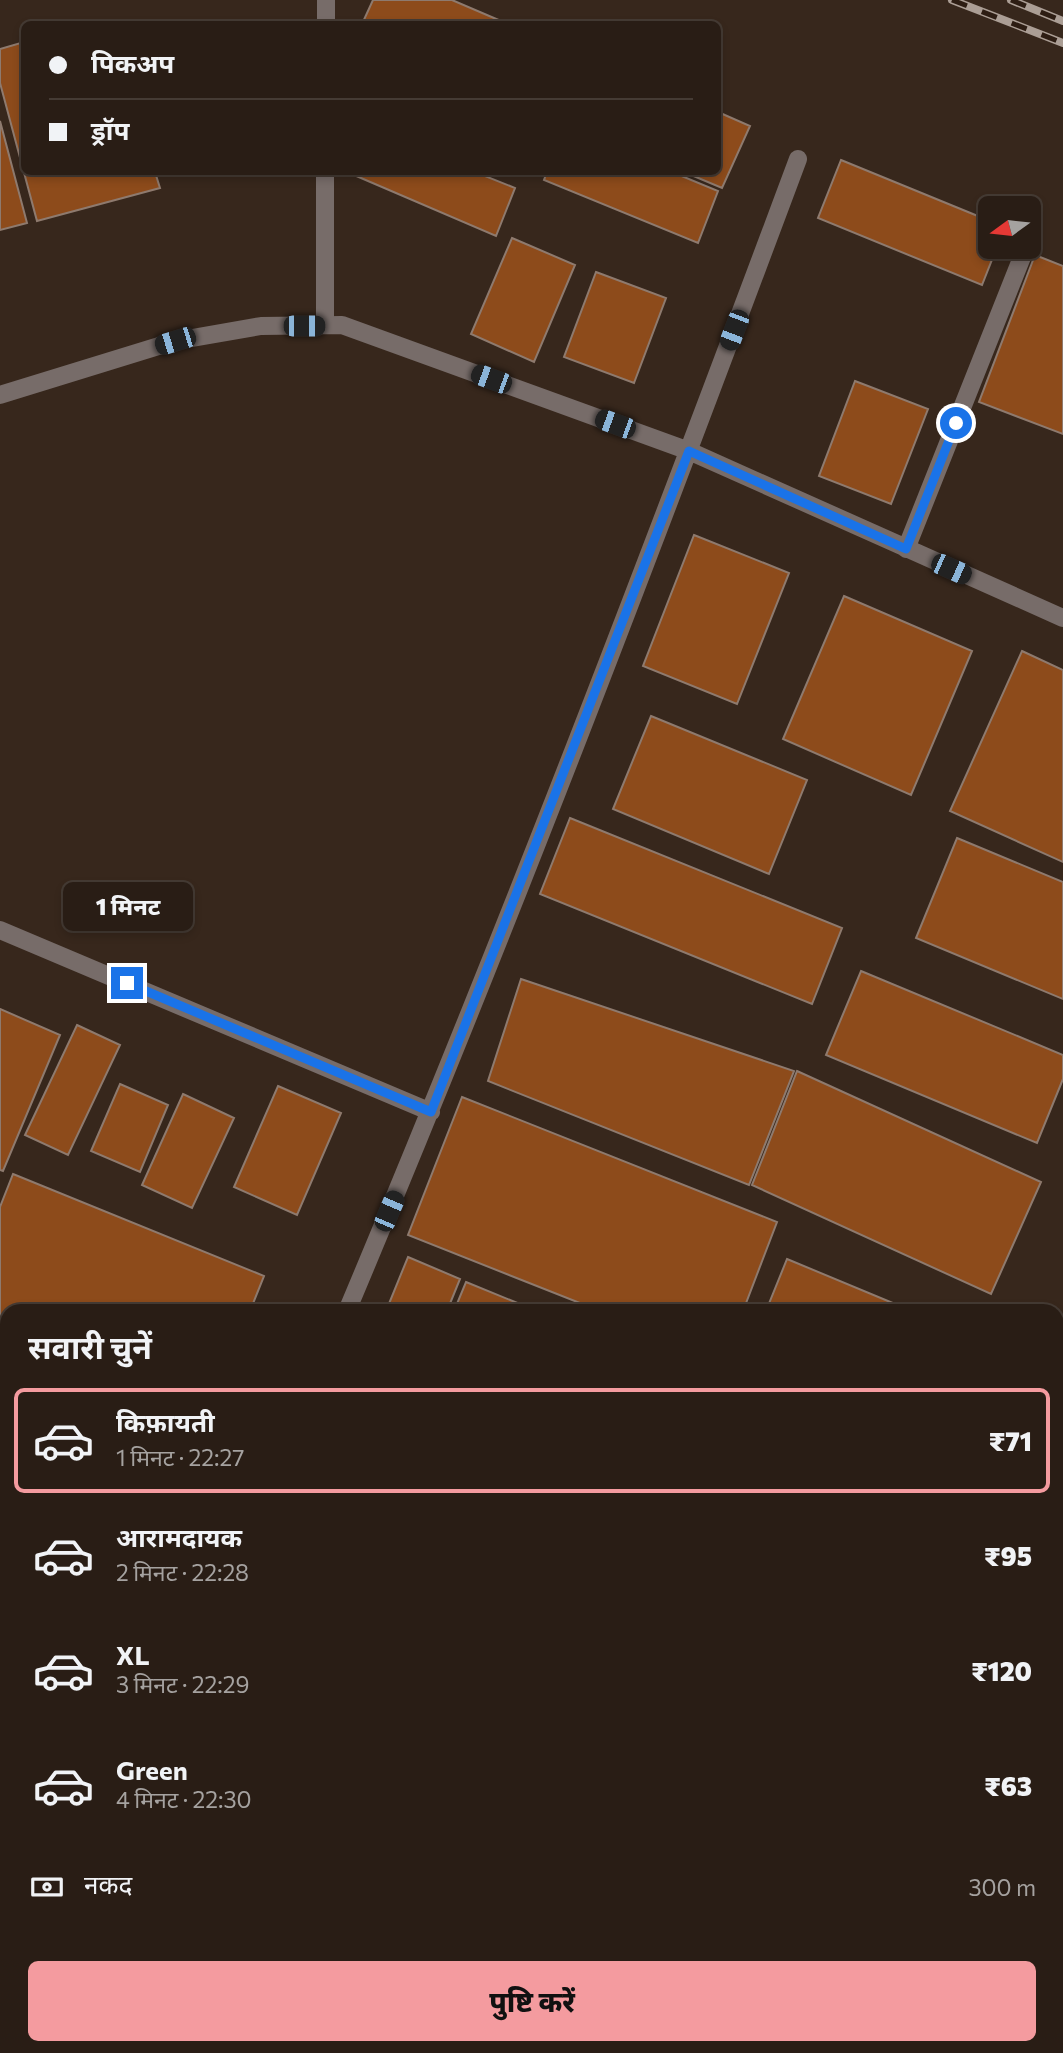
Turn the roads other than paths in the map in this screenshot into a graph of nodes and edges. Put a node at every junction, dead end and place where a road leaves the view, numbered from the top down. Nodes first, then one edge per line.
1 (326, 0) edge
2 (326, 21) edge
3 (799, 159) dead end
4 (326, 175) edge
5 (1021, 259) edge
6 (325, 325) junction
7 (0, 394) edge
8 (689, 451) junction
9 (906, 549) junction
10 (1063, 618) edge
11 (0, 930) edge
12 (431, 1112) junction
13 (350, 1304) edge

1 - 2 street
3 - 8 street
4 - 6 street
5 - 9 street
6 - 7 street
6 - 8 street
8 - 9 street
8 - 12 street
9 - 10 street
11 - 12 street
12 - 13 street

